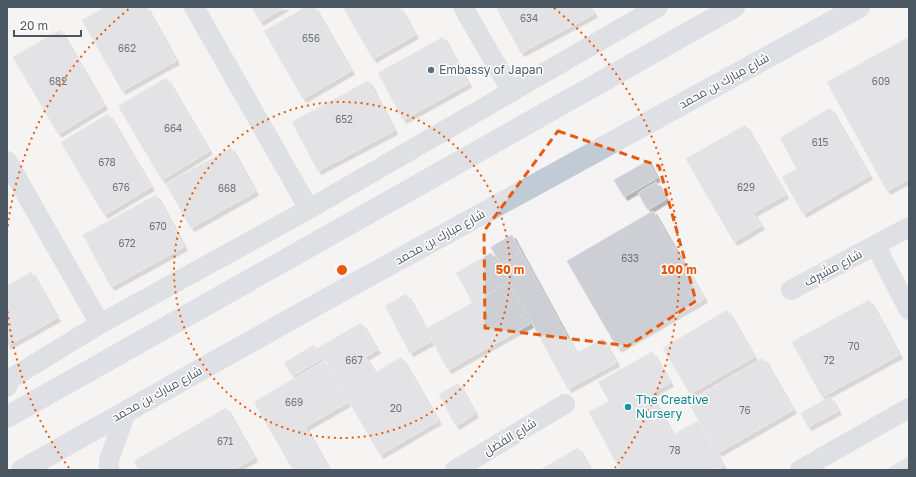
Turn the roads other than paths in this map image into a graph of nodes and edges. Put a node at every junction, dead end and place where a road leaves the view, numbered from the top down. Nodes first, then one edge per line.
1 (194, 7) edge
2 (463, 7) edge
3 (734, 7) edge
4 (859, 7) edge
5 (648, 9) edge
6 (512, 92) junction
7 (7, 161) edge
8 (309, 209) junction
9 (909, 227) edge
10 (875, 246) junction
11 (791, 290) dead end
12 (909, 310) edge
13 (100, 324) junction
14 (7, 387) edge
15 (565, 404) dead end
16 (909, 408) edge
17 (126, 412) junction
18 (7, 417) edge
19 (22, 470) edge
20 (109, 470) edge
21 (455, 470) edge
22 (800, 470) edge

1 - 8 street
2 - 6 street
3 - 18 main road
4 - 17 main road, شارع مبارك بن محمد
5 - 6 street
6 - 8 street
7 - 13 street
8 - 13 street
9 - 10 street, شارع مشَيرِف
10 - 11 street, شارع مشَيرِف
10 - 12 street, شارع مشَيرِف
13 - 14 street
15 - 21 street, شارع الفَضل
16 - 22 street
17 - 19 main road, شارع مبارك بن محمد
17 - 20 street

